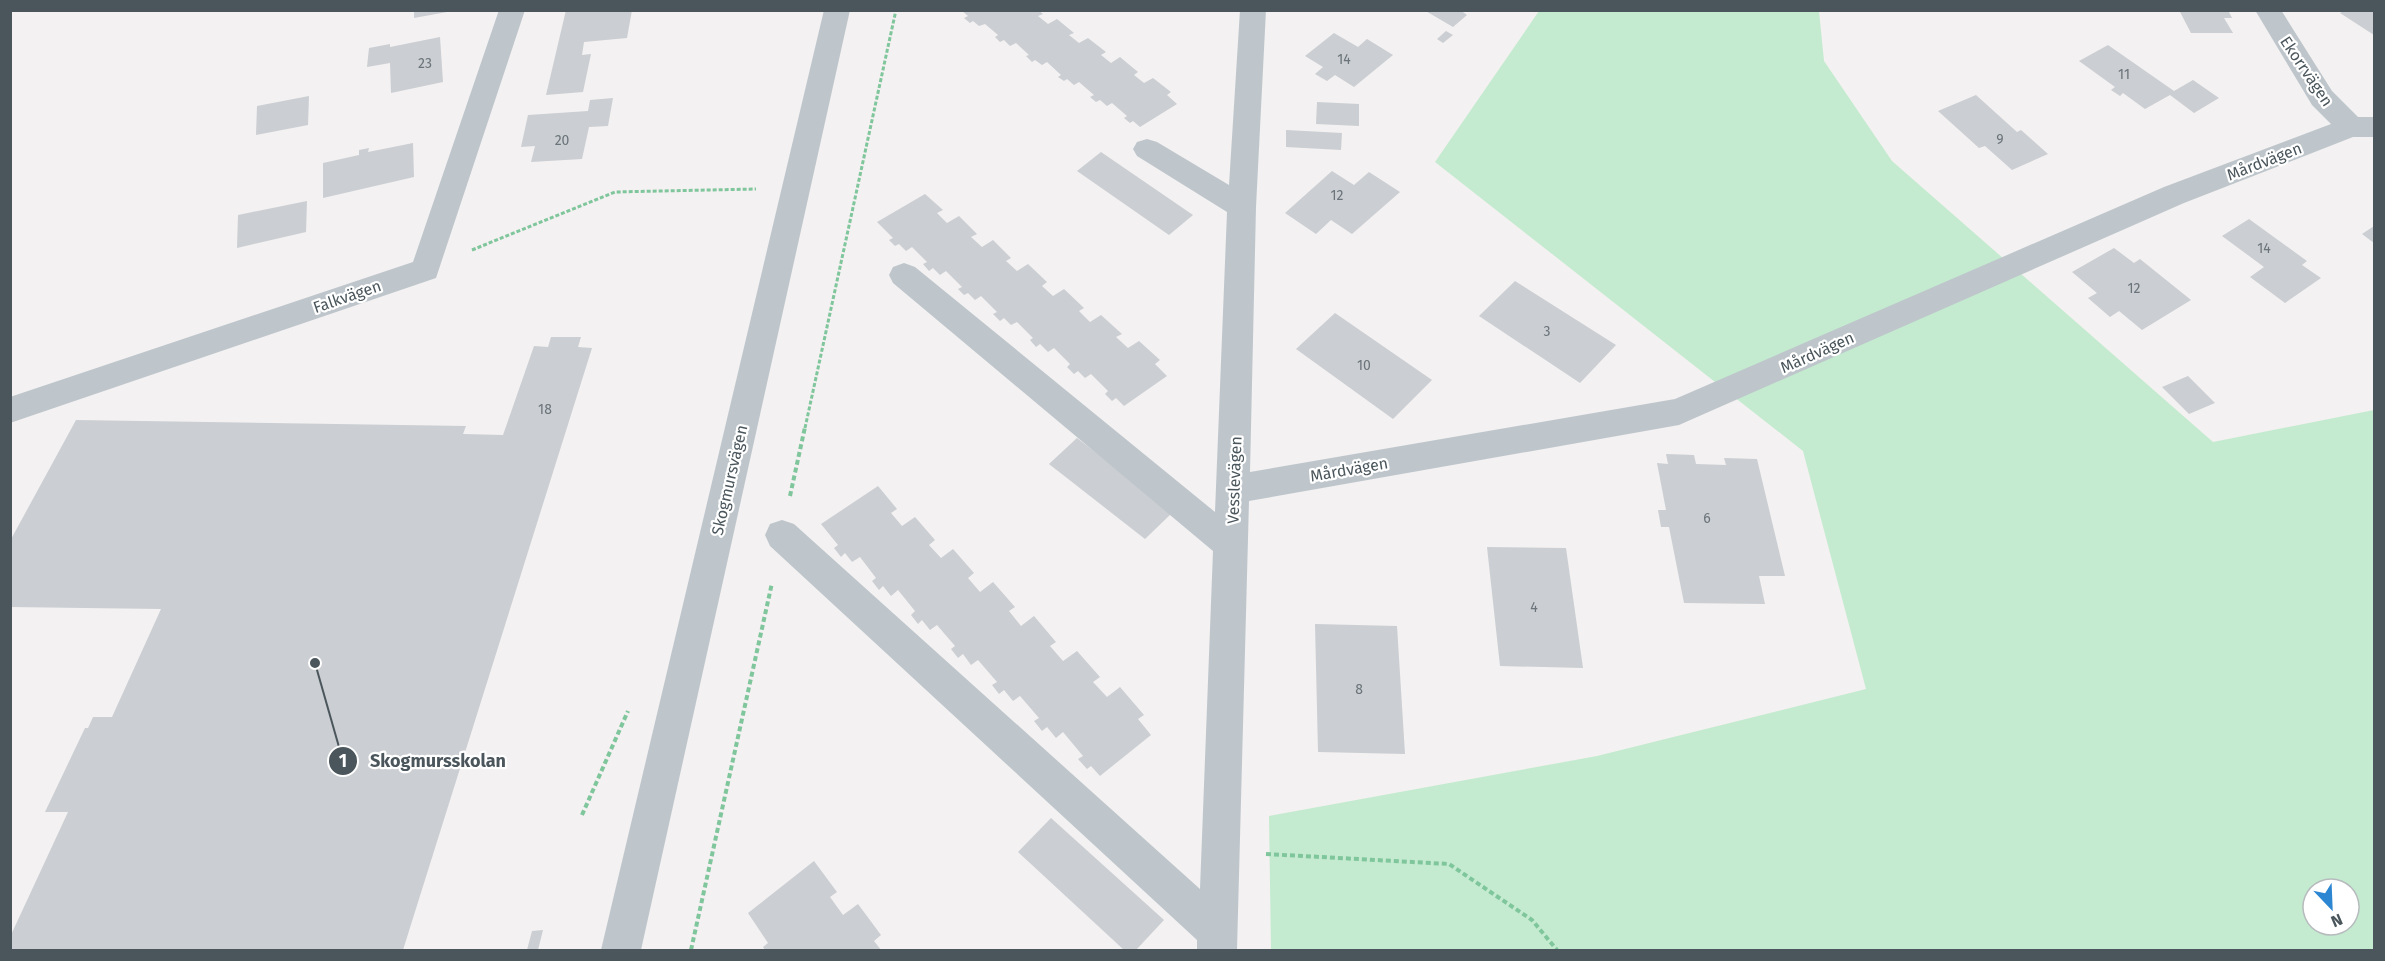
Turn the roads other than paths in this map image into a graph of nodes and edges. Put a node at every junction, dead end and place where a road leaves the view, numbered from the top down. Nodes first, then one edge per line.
1 (512, 10) edge
2 (837, 10) edge
3 (1253, 10) edge
4 (2268, 10) edge
5 (2363, 127) edge
6 (1147, 149) dead end
7 (1242, 207) junction
8 (904, 275) dead end
9 (10, 410) edge
10 (1234, 489) junction
11 (782, 535) road end
12 (1232, 546) junction
13 (1216, 940) edge
14 (621, 951) edge

1 - 9 street, Falkvägen
2 - 14 street, Skogmursvägen
3 - 7 street, Vesslevägen
4 - 5 street, Ekorrvägen
5 - 10 street, Mårdvägen
6 - 7 street
7 - 10 street, Vesslevägen
8 - 12 street
10 - 12 street, Vesslevägen
11 - 13 street
12 - 13 street, Vesslevägen

